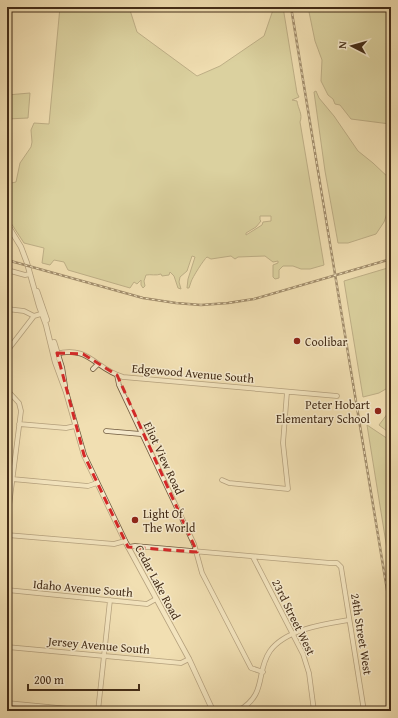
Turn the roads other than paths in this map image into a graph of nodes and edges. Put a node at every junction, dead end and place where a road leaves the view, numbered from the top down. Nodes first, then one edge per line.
1 (209, 7) edge
2 (226, 7) edge
3 (7, 224) edge
4 (7, 270) edge
5 (30, 274) junction
6 (7, 309) edge
7 (43, 313) junction
8 (34, 316) junction
9 (7, 351) edge
10 (55, 354) junction
11 (98, 364) junction
12 (94, 369) dead end
13 (117, 375) junction
14 (7, 390) edge
15 (287, 392) junction
16 (337, 396) dead end
17 (19, 424) junction
18 (75, 426) junction
19 (106, 431) dead end
20 (142, 434) junction
21 (8, 473) dead end
22 (12, 477) junction
23 (222, 480) dead end
24 (97, 483) junction
25 (7, 522) edge
26 (7, 535) edge
27 (125, 541) junction
28 (128, 547) junction
29 (197, 552) junction
30 (253, 557) junction
31 (7, 590) edge
32 (156, 599) junction
33 (110, 600) junction
34 (349, 620) junction
35 (293, 634) junction
36 (7, 647) edge
37 (104, 656) junction
38 (189, 659) junction
39 (263, 672) junction
40 (7, 703) edge
41 (90, 711) edge
42 (98, 711) edge
43 (213, 711) edge
44 (238, 711) edge
45 (314, 711) edge
46 (364, 711) edge

1 - 2 street
3 - 5 street, Cedar Lake Road
4 - 5 street
5 - 7 street, Cedar Lake Road
6 - 8 street
7 - 8 street
7 - 10 street, Cedar Lake Road
8 - 9 street
10 - 11 street, Edgewood Avenue South
10 - 18 street, Cedar Lake Road
11 - 12 street
11 - 13 street, Edgewood Avenue South
13 - 15 street, Edgewood Avenue South
13 - 20 street, Eliot View Road
14 - 17 street
15 - 16 street, Edgewood Avenue South
15 - 23 street
17 - 18 street
17 - 22 street
18 - 24 street, Cedar Lake Road
19 - 20 street
20 - 29 street, Eliot View Road
21 - 22 street
22 - 24 street
22 - 25 street
24 - 27 street, Cedar Lake Road
26 - 27 street
27 - 28 street, Cedar Lake Road
28 - 29 street
28 - 32 street, Cedar Lake Road
29 - 30 street
29 - 39 street, Eliot View Road
30 - 34 street, 24th Street West
30 - 35 street, 23rd Street West
31 - 33 street, Idaho Avenue South
32 - 33 street, Idaho Avenue South
32 - 38 street, Cedar Lake Road
33 - 37 street
34 - 35 street
34 - 46 street, 24th Street West
35 - 39 street
35 - 45 street, 23rd Street West
36 - 37 street, Jersey Avenue South
37 - 38 street, Jersey Avenue South
37 - 42 street
38 - 43 street, Cedar Lake Road
39 - 44 street
40 - 41 street

